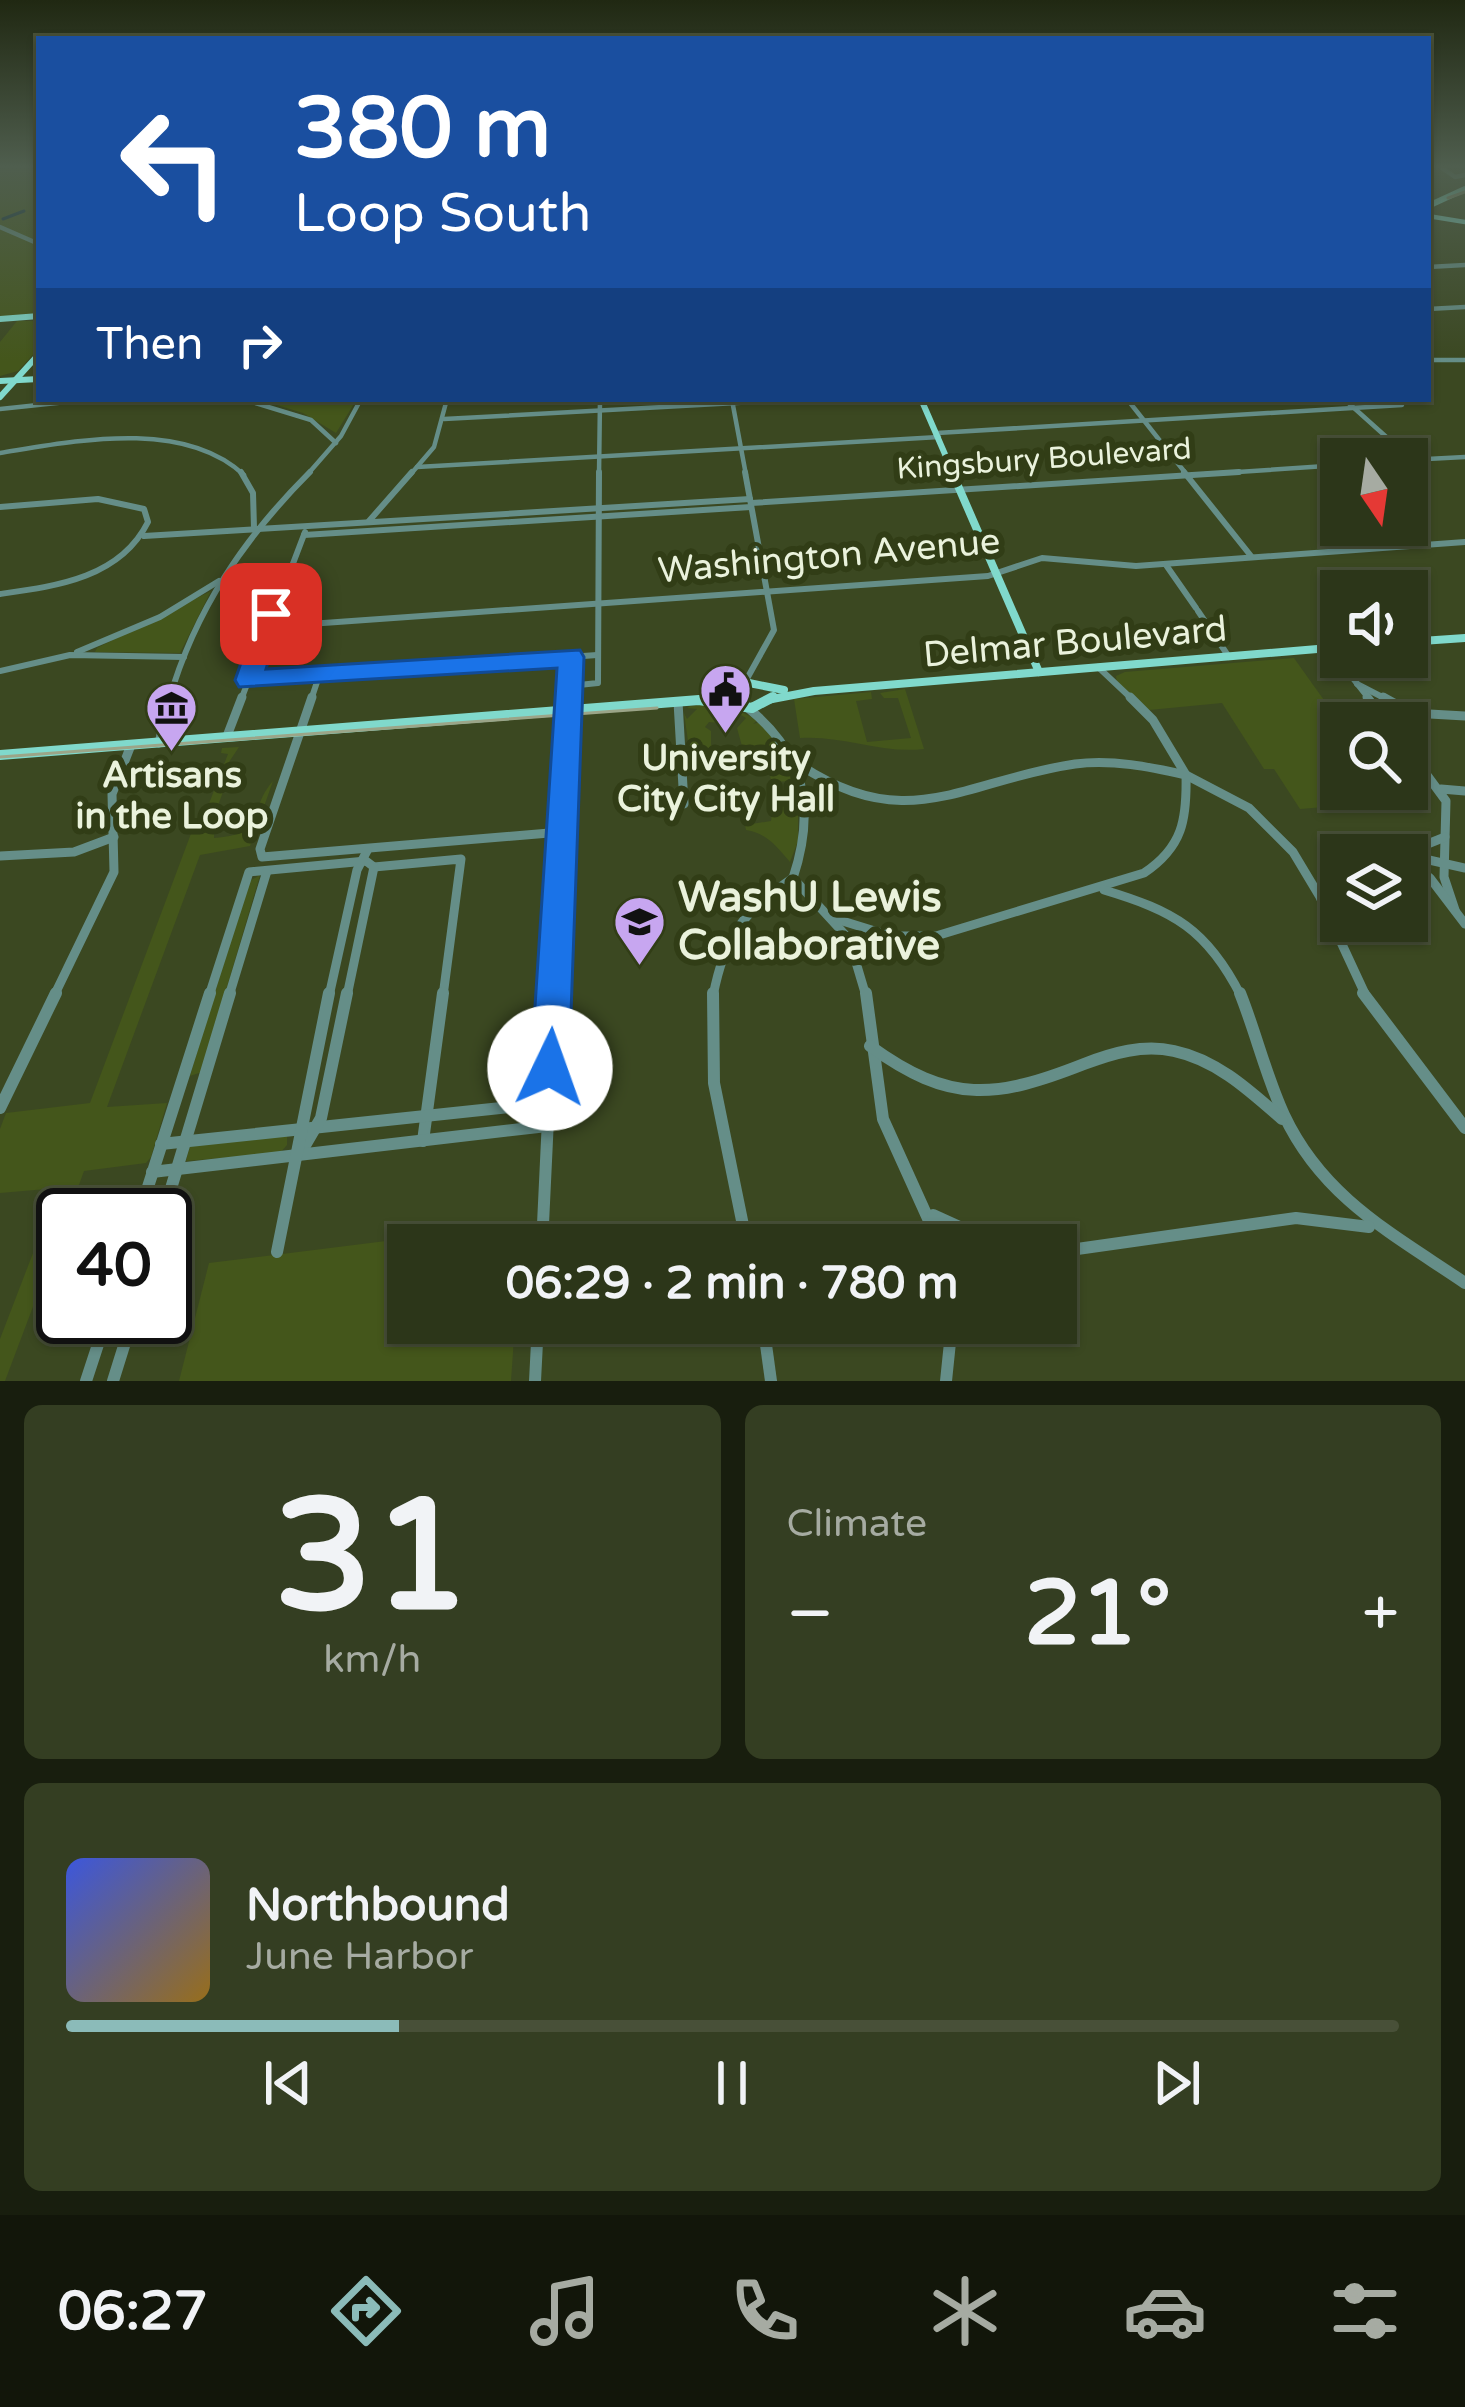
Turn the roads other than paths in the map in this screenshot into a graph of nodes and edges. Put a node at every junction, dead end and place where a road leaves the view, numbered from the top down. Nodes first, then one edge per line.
1 (1465, 265) edge
2 (1431, 267) edge
3 (1465, 307) edge
4 (1431, 309) edge
5 (36, 318) edge
6 (0, 319) edge
7 (36, 357) edge
8 (1431, 358) edge
9 (1465, 358) edge
10 (36, 377) edge
11 (17, 378) junction
12 (0, 379) edge
13 (0, 397) edge
14 (66, 402) edge
15 (252, 402) edge
16 (359, 402) edge
17 (447, 402) edge
18 (600, 402) edge
19 (717, 402) edge
20 (732, 402) edge
21 (922, 402) edge
22 (1129, 402) edge
23 (1347, 402) edge
24 (1400, 402) edge
25 (1354, 408) junction
26 (0, 409) edge
27 (600, 410) junction
28 (444, 419) junction
29 (1144, 421) junction
30 (938, 435) junction
31 (1386, 438) edge
32 (336, 443) junction
33 (740, 448) junction
34 (0, 453) edge
35 (599, 457) junction
36 (1428, 459) edge
37 (1465, 460) edge
38 (1320, 466) edge
39 (417, 467) junction
40 (1186, 474) junction
41 (961, 488) junction
42 (751, 503) junction
43 (0, 507) edge
44 (598, 512) junction
45 (368, 526) junction
46 (254, 530) junction
47 (307, 530) junction
48 (144, 536) junction
49 (1465, 542) edge
50 (1251, 556) junction
51 (1165, 563) junction
52 (995, 575) junction
53 (220, 580) junction
54 (767, 591) junction
55 (0, 593) edge
56 (597, 603) junction
57 (267, 627) junction
58 (1465, 638) edge
59 (1428, 641) edge
60 (1320, 649) edge
61 (70, 655) junction
62 (597, 655) junction
63 (184, 657) junction
64 (571, 657) junction
65 (1229, 657) junction
66 (760, 663) junction
67 (1098, 668) junction
68 (0, 671) edge
69 (1039, 672) junction
70 (319, 676) junction
71 (1352, 678) edge
72 (248, 680) junction
73 (1357, 684) junction
74 (569, 686) junction
75 (740, 687) junction
76 (760, 687) junction
77 (814, 691) junction
78 (699, 700) junction
79 (678, 702) junction
80 (1371, 702) edge
81 (762, 703) junction
82 (743, 706) junction
83 (568, 710) junction
84 (1465, 716) edge
85 (772, 729) junction
86 (300, 731) junction
87 (226, 737) junction
88 (159, 742) junction
89 (131, 745) junction
90 (0, 755) edge
91 (800, 766) junction
92 (1186, 775) junction
93 (1428, 775) edge
94 (1439, 789) junction
95 (1465, 790) edge
96 (684, 804) dead end
97 (561, 832) junction
98 (115, 837) junction
99 (1445, 837) junction
100 (1428, 845) edge
101 (0, 856) edge
102 (369, 859) junction
103 (1428, 861) edge
104 (1444, 865) junction
105 (1465, 868) edge
106 (267, 871) junction
107 (1428, 876) edge
108 (793, 878) junction
109 (1104, 890) junction
110 (365, 909) junction
111 (348, 910) junction
112 (1455, 910) junction
113 (836, 919) junction
114 (1465, 924) edge
115 (869, 1046) junction
116 (332, 1065) junction
117 (312, 1067) junction
118 (205, 1078) junction
119 (182, 1080) junction
120 (548, 1103) junction
121 (0, 1108) edge
122 (426, 1116) junction
123 (1286, 1122) junction
124 (547, 1126) junction
125 (315, 1128) junction
126 (1465, 1128) edge
127 (299, 1130) junction
128 (186, 1142) junction
129 (423, 1142) junction
130 (161, 1144) junction
131 (299, 1155) junction
132 (177, 1169) junction
133 (152, 1172) junction
134 (147, 1188) edge
135 (172, 1188) edge
136 (932, 1215) junction
137 (543, 1224) edge
138 (742, 1224) edge
139 (934, 1224) edge
140 (952, 1224) edge
141 (1371, 1227) junction
142 (1077, 1249) edge
143 (277, 1252) dead end
144 (1465, 1282) edge
145 (98, 1344) edge
146 (125, 1344) edge
147 (537, 1344) edge
148 (766, 1344) edge
149 (952, 1344) edge
150 (86, 1381) edge
151 (113, 1381) edge
152 (536, 1381) edge
153 (771, 1381) edge
154 (946, 1381) edge

1 - 2 street
3 - 4 street
5 - 6 main road
7 - 11 main road
8 - 9 street
10 - 11 main road
11 - 12 main road
11 - 13 main road
14 - 26 street
15 - 32 street
16 - 32 street
17 - 28 street
18 - 27 street
19 - 27 street
20 - 33 street
21 - 30 main road
22 - 29 street
23 - 25 street
24 - 25 street
25 - 29 street
25 - 31 street
27 - 28 street
27 - 35 street
28 - 39 street
29 - 30 street
29 - 40 street
30 - 33 street
30 - 41 main road
32 - 46 street
33 - 35 street
33 - 42 street
34 - 46 street
35 - 39 street
35 - 44 street
36 - 37 street
38 - 40 street, Kingsbury Boulevard
39 - 45 street
40 - 41 street, Kingsbury Boulevard
40 - 50 street
41 - 42 street, Kingsbury Boulevard
41 - 52 main road
42 - 44 street, Kingsbury Boulevard
42 - 54 street
43 - 48 street
44 - 45 street, Kingsbury Boulevard
44 - 56 street
45 - 47 street, Kingsbury Boulevard
46 - 47 street, Kingsbury Boulevard
46 - 48 street, Kingsbury Boulevard
46 - 53 street
47 - 57 street
48 - 55 street
49 - 50 street, Washington Avenue
50 - 51 street, Washington Avenue
51 - 52 street, Washington Avenue
51 - 65 street
52 - 54 street, Washington Avenue
52 - 69 main road
53 - 61 street
53 - 63 street
54 - 56 street, Washington Avenue
54 - 66 street
56 - 57 street, Washington Avenue
56 - 62 street
57 - 72 street
58 - 59 main road
60 - 65 main road, Delmar Boulevard
61 - 63 street
61 - 68 street
62 - 64 street
62 - 74 street
63 - 88 street
64 - 70 street
64 - 74 street
65 - 67 main road, Delmar Boulevard
66 - 75 street
66 - 76 street
67 - 69 main road, Delmar Boulevard
67 - 92 street
69 - 77 main road, Delmar Boulevard
70 - 72 street
70 - 86 street
71 - 73 street
72 - 87 street
73 - 80 street
73 - 84 street
74 - 83 street
75 - 76 main road, Delmar Boulevard
75 - 78 main road
75 - 82 main road
76 - 77 main road, Delmar Boulevard
76 - 81 main road
77 - 81 main road, Delmar Boulevard
78 - 79 main road
78 - 82 main road
79 - 83 main road
79 - 96 street
81 - 82 main road, Delmar Boulevard
81 - 85 street
82 - 85 street
83 - 86 main road
83 - 97 street
85 - 91 street
86 - 87 main road
86 - 102 street
87 - 88 main road
88 - 89 main road
89 - 90 main road
89 - 98 street
91 - 92 street
91 - 108 street
92 - 109 street
92 - 126 street
93 - 94 street
94 - 95 street
94 - 99 street
97 - 102 street
97 - 120 street
98 - 101 street
98 - 121 street
99 - 100 street
99 - 104 street
102 - 106 street
102 - 110 street
102 - 111 street
102 - 122 street
103 - 104 street
104 - 105 street
104 - 112 street
106 - 118 street
106 - 119 street
107 - 112 street
108 - 113 street
108 - 138 street
109 - 113 street
109 - 123 street
110 - 111 street
110 - 116 street
111 - 117 street
112 - 114 street
113 - 115 street
115 - 123 street
115 - 136 street
116 - 117 street
116 - 125 street
117 - 127 street
118 - 119 street
118 - 128 street
119 - 130 street
120 - 122 street
120 - 124 street
122 - 125 street
122 - 129 street
123 - 141 street
124 - 129 street
124 - 137 street
125 - 127 street
125 - 131 street
127 - 128 street
127 - 131 street
128 - 130 street
128 - 132 street
129 - 131 street
130 - 133 street
131 - 132 street
131 - 143 street
132 - 133 street
132 - 135 street
133 - 134 street
136 - 139 street
136 - 140 street
141 - 142 street
141 - 144 street
145 - 150 street
146 - 151 street
147 - 152 street
148 - 153 street
149 - 154 street

